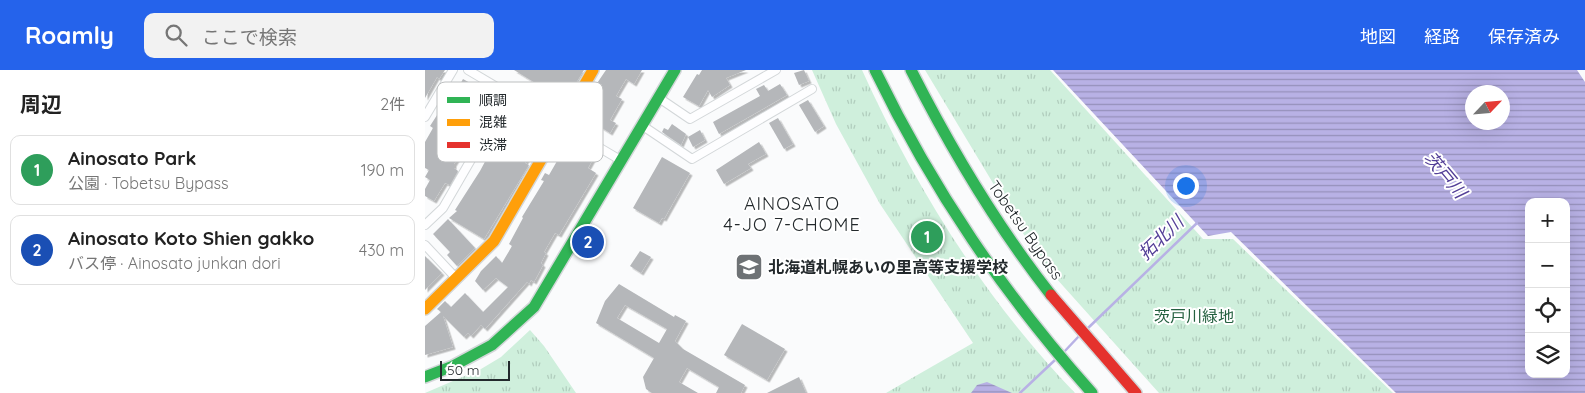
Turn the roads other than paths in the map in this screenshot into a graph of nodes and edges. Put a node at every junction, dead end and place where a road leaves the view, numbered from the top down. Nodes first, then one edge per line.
1 (453, 70) edge
2 (469, 70) edge
3 (593, 70) edge
4 (675, 70) edge
5 (777, 70) edge
6 (875, 70) edge
7 (911, 70) edge
8 (446, 82) edge
9 (489, 82) edge
10 (586, 82) edge
11 (812, 89) dead end
12 (437, 97) edge
13 (659, 98) junction
14 (425, 117) edge
15 (643, 126) junction
16 (603, 149) edge
17 (623, 161) junction
18 (470, 162) edge
19 (540, 162) edge
20 (425, 225) edge
21 (425, 245) edge
22 (456, 278) junction
23 (425, 309) edge
24 (425, 377) edge
25 (1092, 393) edge
26 (1136, 393) edge

1 - 8 street
2 - 9 street
3 - 10 main road
4 - 13 main road
5 - 13 street
6 - 25 main road
7 - 26 main road, Tobetsu Bypass
11 - 15 street
12 - 14 street
13 - 15 main road
15 - 17 main road
16 - 17 street
17 - 24 main road
18 - 20 street
19 - 22 main road
21 - 22 street
22 - 23 main road

